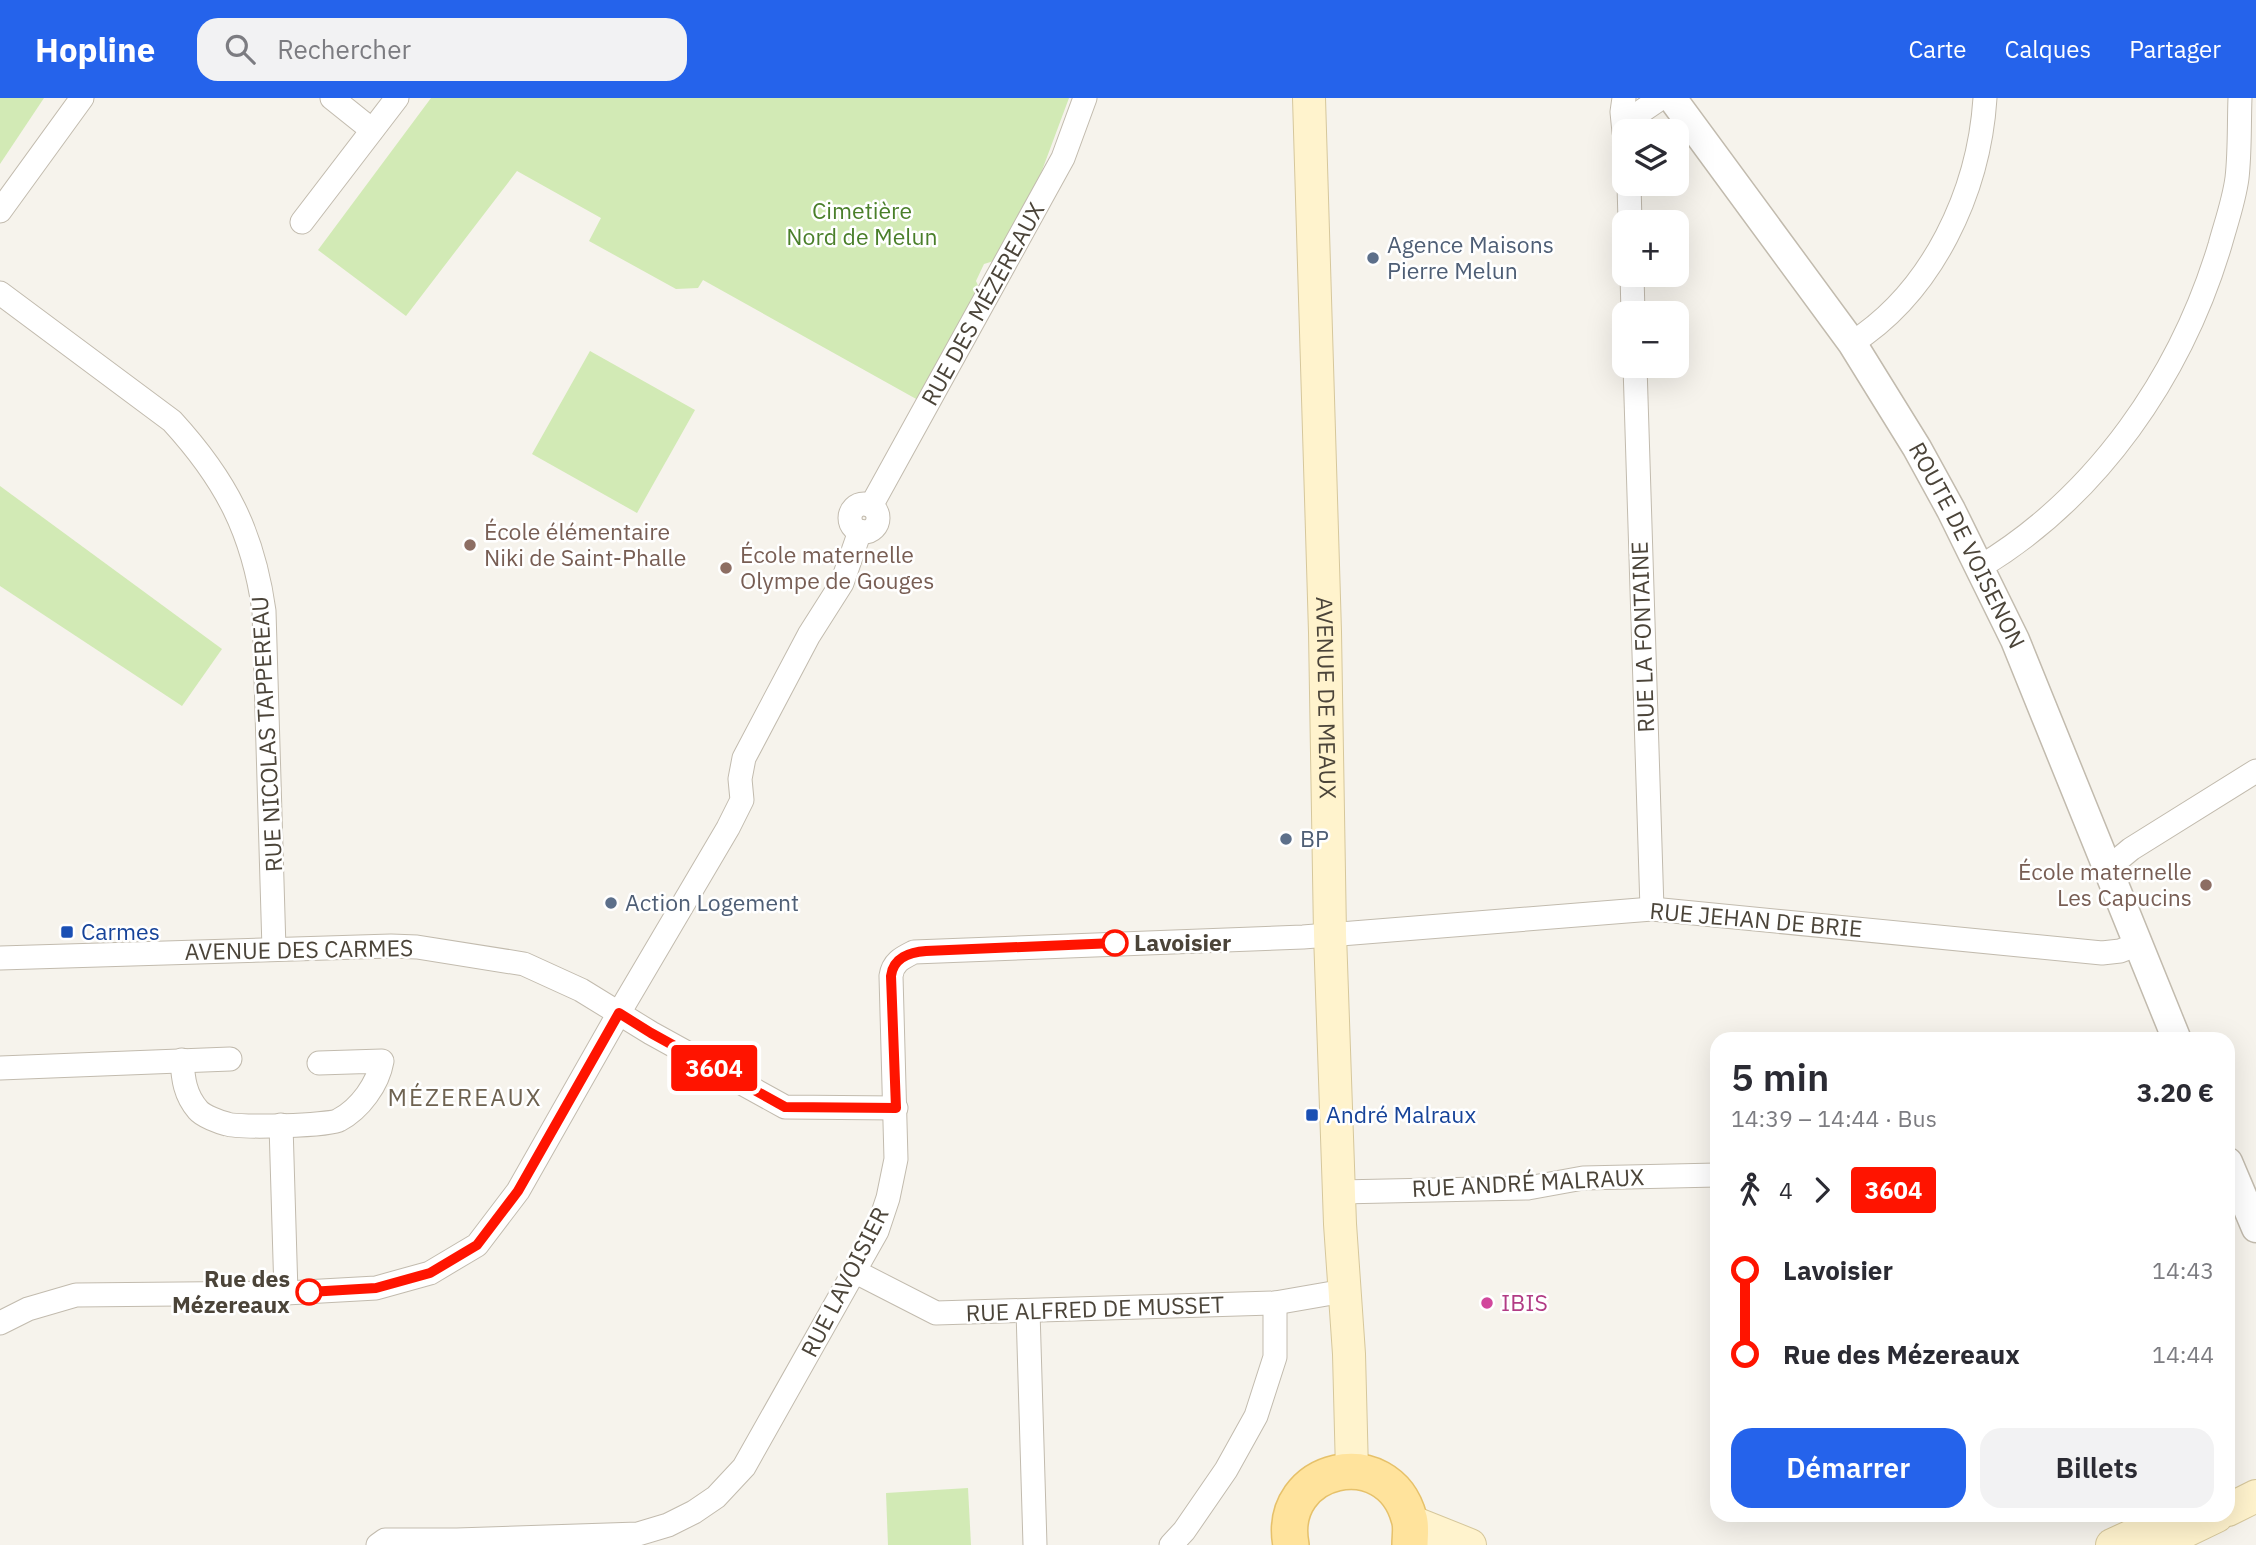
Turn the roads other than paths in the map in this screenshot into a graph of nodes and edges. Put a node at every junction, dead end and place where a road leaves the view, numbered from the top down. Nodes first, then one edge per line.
1 (82, 98) edge
2 (332, 98) edge
3 (397, 98) edge
4 (1085, 98) edge
5 (1309, 98) edge
6 (1624, 98) edge
7 (1661, 98) edge
8 (1672, 98) edge
9 (1984, 98) edge
10 (2240, 98) edge
11 (1623, 119) edge
12 (1636, 119) edge
13 (372, 130) junction
14 (0, 211) edge
15 (302, 222) dead end
16 (0, 293) edge
17 (1852, 343) junction
18 (1635, 378) edge
19 (1980, 567) junction
20 (2256, 771) edge
21 (2108, 868) junction
22 (1652, 909) junction
23 (1330, 934) junction
24 (2138, 944) junction
25 (274, 949) junction
26 (0, 958) edge
27 (619, 1013) junction
28 (2174, 1032) edge
29 (230, 1059) dead end
30 (182, 1060) junction
31 (319, 1063) dead end
32 (0, 1068) edge
33 (896, 1108) junction
34 (281, 1125) junction
35 (1710, 1175) edge
36 (2235, 1178) edge
37 (1340, 1192) junction
38 (2256, 1228) edge
39 (855, 1271) junction
40 (286, 1293) junction
41 (1344, 1294) junction
42 (1275, 1303) junction
43 (1028, 1311) junction
44 (0, 1323) edge
45 (1352, 1471) junction
46 (2256, 1475) edge
47 (2235, 1486) edge
48 (2256, 1496) edge
49 (2235, 1506) edge
50 (2162, 1522) edge
51 (2205, 1522) edge
52 (1410, 1533) edge
53 (1284, 1541) edge
54 (378, 1545) edge
55 (1035, 1545) edge
56 (1171, 1545) edge
57 (1470, 1545) edge
58 (2112, 1545) edge
59 (2157, 1545) edge

1 - 14 street
2 - 13 street
3 - 13 street
4 - 27 street, RUE DES MÉZEREAUX
5 - 23 main road, AVENUE DE MEAUX
6 - 11 street
7 - 12 street
8 - 17 street, ROUTE DE VOISENON
9 - 17 street
10 - 19 street
13 - 15 street
16 - 25 street, RUE NICOLAS TAPPEREAU
17 - 19 street, ROUTE DE VOISENON
18 - 22 street, RUE LA FONTAINE
19 - 21 street, ROUTE DE VOISENON
20 - 21 street
21 - 24 street, ROUTE DE VOISENON
22 - 23 street, RUE JEHAN DE BRIE
22 - 24 street, RUE JEHAN DE BRIE
23 - 33 street, RUE LAVOISIER
23 - 37 main road, AVENUE DE MEAUX
24 - 28 street, ROUTE DE VOISENON
25 - 26 street, AVENUE DES CARMES
25 - 27 street, AVENUE DES CARMES
27 - 33 street, AVENUE DES CARMES
27 - 40 street, RUE DES MÉZEREAUX
29 - 30 street
30 - 32 street
30 - 34 street
31 - 34 street
33 - 39 street, RUE LAVOISIER
34 - 40 street
35 - 37 street, RUE ANDRÉ MALRAUX
36 - 38 street
37 - 41 main road, AVENUE DE MEAUX
39 - 43 street, RUE ALFRED DE MUSSET
39 - 54 street, RUE LAVOISIER
40 - 44 street, RUE DES MÉZEREAUX
41 - 42 street, RUE ALFRED DE MUSSET
41 - 45 main road, AVENUE DE MEAUX
42 - 43 street, RUE ALFRED DE MUSSET
42 - 56 street
43 - 55 street
45 - 52 main road
45 - 53 main road
46 - 47 main road
48 - 49 main road
50 - 58 main road
51 - 59 main road
52 - 57 main road

